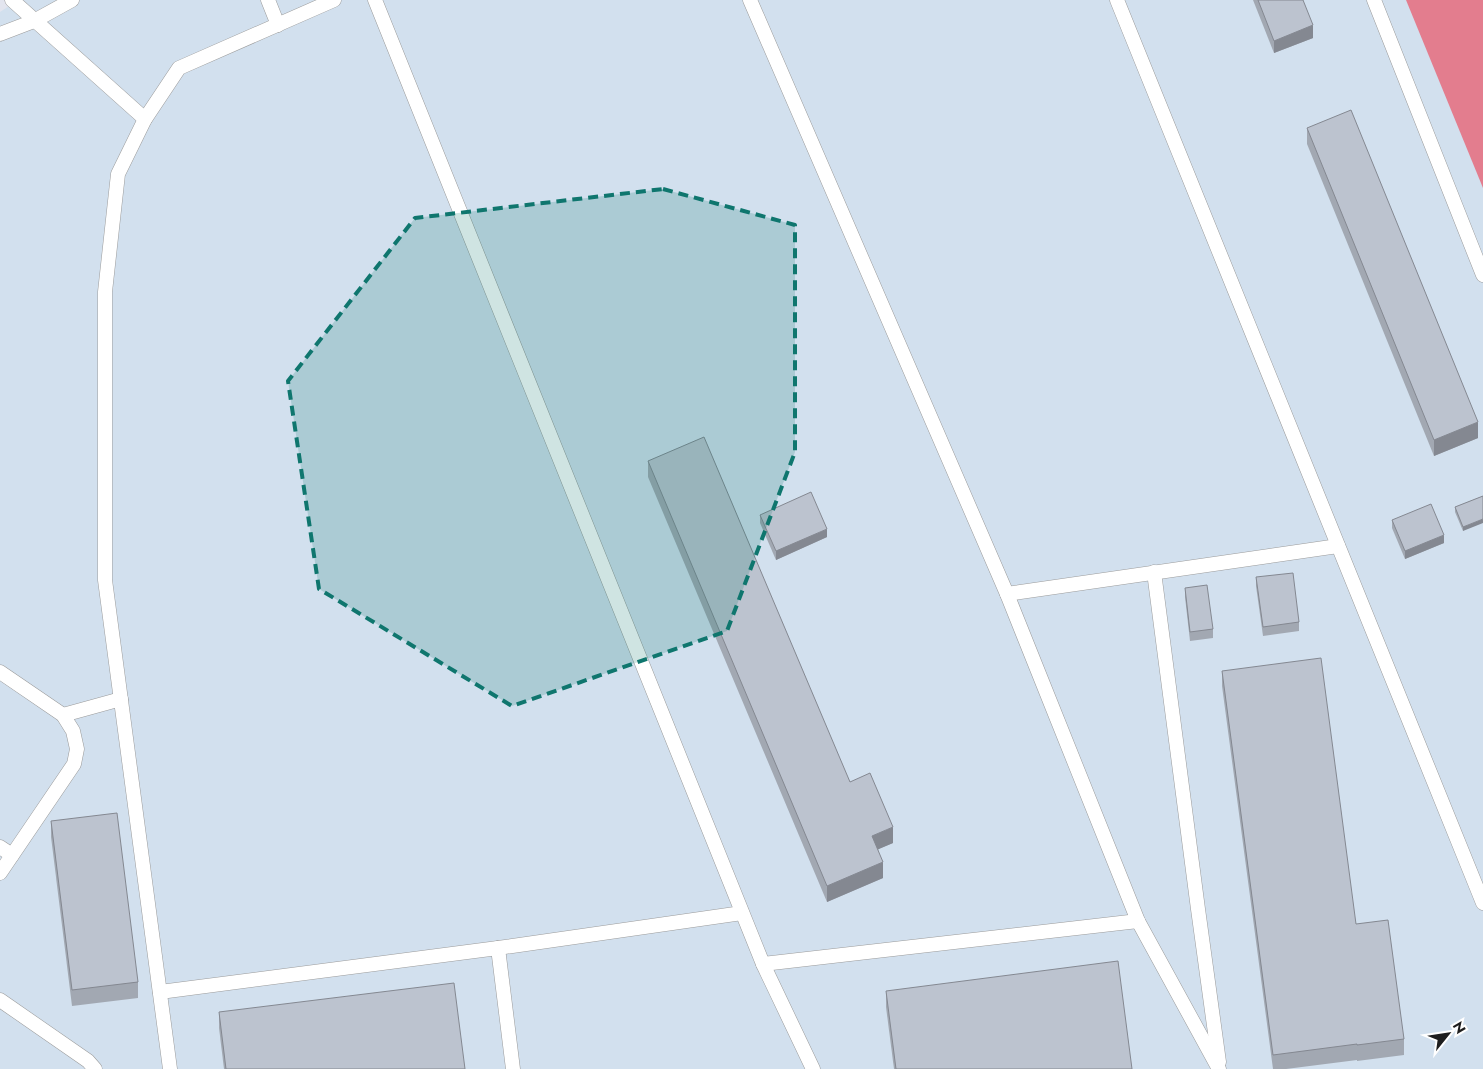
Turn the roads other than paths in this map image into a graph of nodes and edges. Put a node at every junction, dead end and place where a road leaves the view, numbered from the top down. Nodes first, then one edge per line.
1 (12, 0) edge
2 (72, 0) edge
3 (268, 0) edge
4 (334, 0) edge
5 (375, 0) edge
6 (750, 0) edge
7 (1117, 0) edge
8 (1374, 0) edge
9 (34, 21) junction
10 (278, 25) junction
11 (0, 34) edge
12 (145, 119) junction
13 (1483, 275) edge
14 (1338, 546) junction
15 (1154, 572) junction
16 (1007, 594) junction
17 (0, 672) edge
18 (121, 699) junction
19 (63, 716) junction
20 (0, 846) edge
21 (12, 855) junction
22 (0, 873) edge
23 (1483, 903) edge
24 (742, 913) junction
25 (1138, 921) junction
26 (498, 948) junction
27 (763, 964) junction
28 (160, 992) junction
29 (0, 1000) edge
30 (95, 1069) edge
31 (170, 1069) edge
32 (513, 1069) edge
33 (813, 1069) edge
34 (1219, 1069) edge

1 - 9 lane
2 - 9 lane
3 - 10 lane
4 - 10 lane
5 - 24 lane
6 - 16 lane
7 - 14 lane
8 - 13 lane
9 - 11 lane
9 - 12 lane
10 - 12 lane
12 - 18 lane
14 - 15 lane
14 - 23 lane
15 - 16 lane
15 - 34 lane
16 - 25 lane
17 - 19 lane
18 - 19 lane
18 - 28 lane
19 - 21 lane
20 - 21 lane
21 - 22 lane
24 - 26 lane
24 - 27 lane
25 - 27 lane
25 - 34 lane
26 - 28 lane
26 - 32 lane
27 - 33 lane
28 - 31 lane
29 - 30 lane

